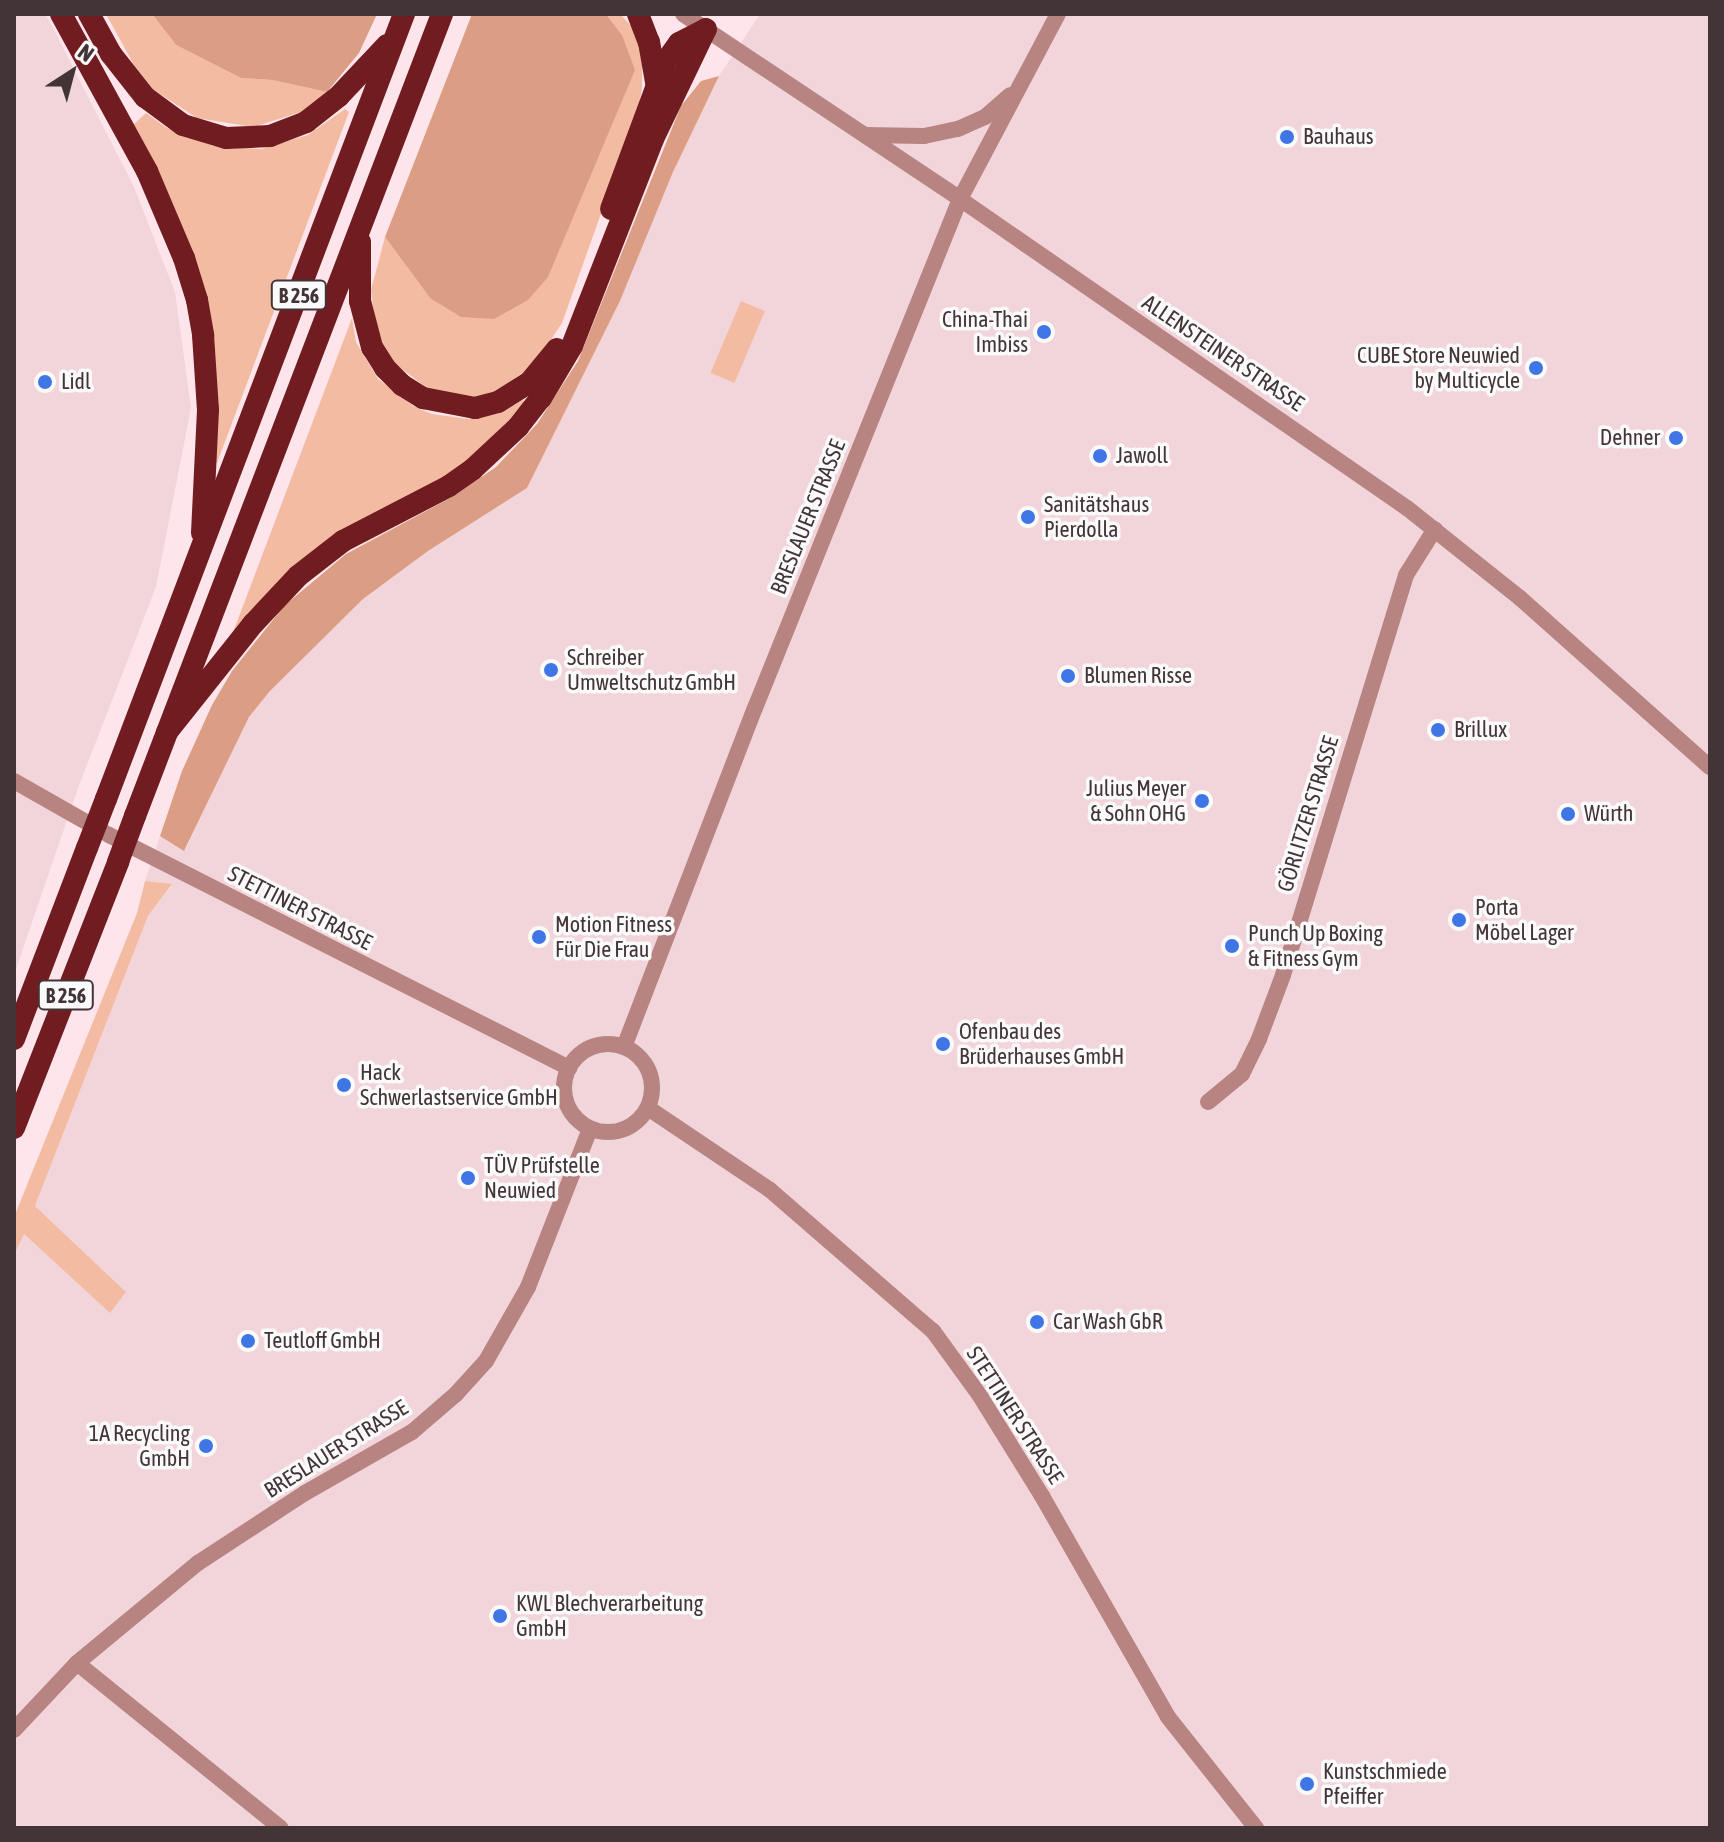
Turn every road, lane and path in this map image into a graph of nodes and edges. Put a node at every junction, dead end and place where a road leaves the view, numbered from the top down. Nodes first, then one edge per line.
1 (61, 14) edge
2 (89, 14) edge
3 (404, 14) edge
4 (442, 14) edge
5 (638, 14) edge
6 (683, 14) edge
7 (1058, 14) edge
8 (706, 29) junction
9 (396, 36) junction
10 (656, 83) junction
11 (1018, 89) junction
12 (864, 134) junction
13 (960, 199) junction
14 (360, 229) junction
15 (1435, 529) junction
16 (201, 554) junction
17 (167, 732) junction
18 (1710, 767) edge
19 (14, 781) edge
20 (14, 1039) edge
21 (624, 1047) junction
22 (569, 1068) junction
23 (1208, 1102) dead end
24 (648, 1108) junction
25 (14, 1128) edge
26 (590, 1129) junction
27 (77, 1663) junction
28 (14, 1730) edge
29 (281, 1828) edge
30 (1256, 1828) edge

1 - 16 highway
2 - 9 highway
3 - 9 highway, B 256
4 - 14 highway, B 256
5 - 10 highway
6 - 8 street, ALLENSTEINER STRASSE
7 - 11 street, BRESLAUER STRASSE
8 - 10 highway
8 - 12 street, ALLENSTEINER STRASSE
8 - 17 highway
9 - 16 highway, B 256
10 - 14 highway
11 - 12 street
11 - 13 street, BRESLAUER STRASSE
12 - 13 street, ALLENSTEINER STRASSE
13 - 15 street, ALLENSTEINER STRASSE
13 - 21 street, BRESLAUER STRASSE
14 - 17 highway, B 256
15 - 18 street, ALLENSTEINER STRASSE
15 - 23 street, GÖRLITZER STRASSE
16 - 20 highway, B 256, bridge
17 - 25 highway, B 256, bridge
19 - 22 street, STETTINER STRASSE
21 - 22 street
21 - 24 street
22 - 26 street
24 - 26 street
24 - 30 street, STETTINER STRASSE
26 - 27 street, BRESLAUER STRASSE
27 - 28 street, BRESLAUER STRASSE
27 - 29 street

